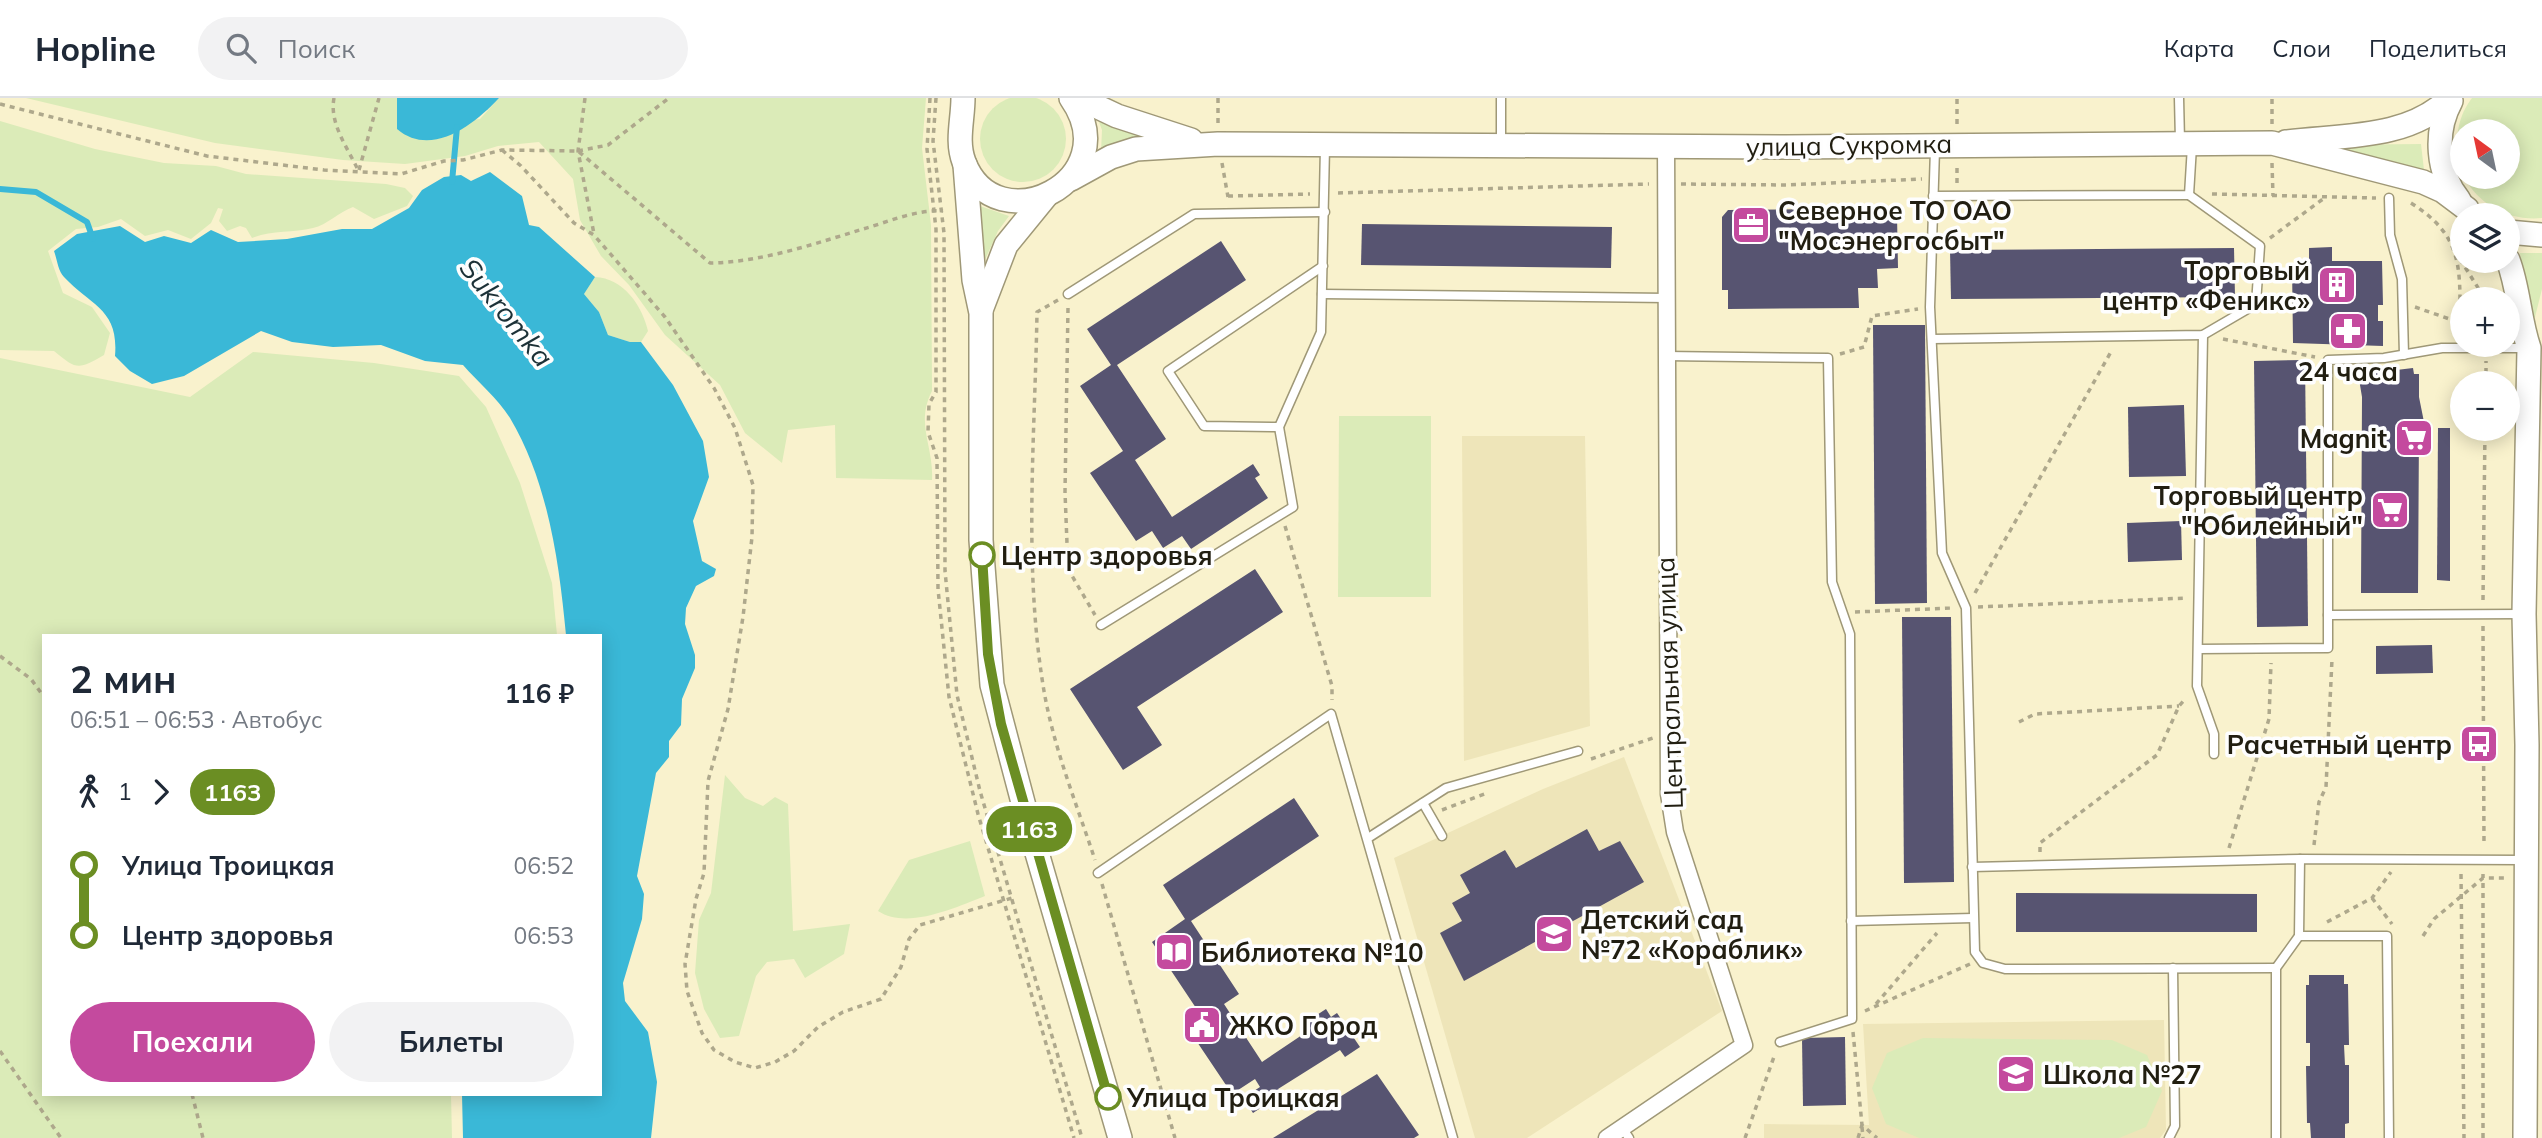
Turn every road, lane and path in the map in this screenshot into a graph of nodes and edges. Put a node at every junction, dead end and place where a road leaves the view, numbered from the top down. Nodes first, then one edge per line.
1 (334, 98) edge
2 (379, 98) edge
3 (584, 98) edge
4 (668, 98) edge
5 (930, 98) edge
6 (936, 98) edge
7 (1071, 98) edge
8 (1079, 98) edge
9 (1501, 98) edge
10 (2179, 98) edge
11 (2451, 98) edge
12 (0, 104) edge
13 (967, 104) edge
14 (2186, 143) junction
15 (2272, 143) junction
16 (1219, 144) junction
17 (1935, 144) junction
18 (1325, 145) junction
19 (1501, 145) junction
20 (1666, 145) junction
21 (502, 150) junction
22 (578, 151) junction
23 (965, 165) junction
24 (359, 172) junction
25 (1071, 179) junction
26 (1934, 179) junction
27 (1666, 184) junction
28 (1325, 193) junction
29 (2189, 195) junction
30 (1046, 196) junction
31 (1228, 196) dead end
32 (1933, 196) junction
33 (2325, 198) junction
34 (2389, 198) junction
35 (2458, 203) edge
36 (2464, 203) edge
37 (934, 211) junction
38 (943, 211) junction
39 (1325, 212) junction
40 (2520, 233) edge
41 (594, 235) junction
42 (2542, 235) edge
43 (2450, 242) edge
44 (2260, 246) junction
45 (1323, 265) junction
46 (2513, 273) edge
47 (1322, 294) junction
48 (1068, 295) junction
49 (1667, 298) junction
50 (2403, 303) junction
51 (1930, 307) junction
52 (981, 313) junction
53 (2450, 319) edge
54 (2542, 329) edge
55 (2203, 335) junction
56 (2120, 336) junction
57 (1932, 339) junction
58 (2529, 348) junction
59 (2404, 355) junction
60 (1665, 356) junction
61 (1828, 358) junction
62 (2328, 360) junction
63 (1279, 426) junction
64 (2485, 441) edge
65 (1282, 513) junction
66 (2199, 597) junction
67 (1966, 608) junction
68 (1843, 612) junction
69 (2483, 614) junction
70 (2524, 614) junction
71 (2328, 615) junction
72 (1101, 625) joint
73 (2271, 648) junction
74 (2328, 648) junction
75 (2199, 649) junction
76 (0, 656) edge
77 (2197, 686) junction
78 (42, 694) edge
79 (2179, 706) junction
80 (1331, 714) junction
81 (2019, 722) dead end
82 (1668, 733) junction
83 (1578, 751) dead end
84 (2214, 754) dead end
85 (1591, 759) dead end
86 (1500, 789) dead end
87 (1423, 803) junction
88 (1431, 817) junction
89 (1442, 836) dead end
90 (1368, 838) junction
91 (2040, 852) dead end
92 (2300, 859) junction
93 (2400, 859) junction
94 (2484, 859) junction
95 (2225, 860) junction
96 (2460, 860) junction
97 (2526, 860) junction
98 (1972, 867) junction
99 (1098, 873) junction
100 (2483, 878) junction
101 (2461, 894) junction
102 (1012, 898) junction
103 (2372, 898) junction
104 (1003, 900) junction
105 (1973, 918) junction
106 (1949, 919) junction
107 (1851, 921) junction
108 (2394, 926) dead end
109 (2300, 936) junction
110 (2423, 936) dead end
111 (1978, 958) junction
112 (2173, 968) junction
113 (2276, 968) junction
114 (1038, 986) junction
115 (1029, 987) junction
116 (1875, 1006) junction
117 (1852, 1018) junction
118 (1780, 1042) joint
119 (0, 1051) edge
120 (192, 1096) edge
121 (2527, 1123) edge
122 (1862, 1125) junction
123 (1626, 1133) edge
124 (61, 1138) edge
125 (203, 1138) edge
126 (1074, 1138) edge
127 (1082, 1138) edge
128 (1120, 1138) edge
129 (1175, 1138) edge
130 (1453, 1138) edge
131 (1607, 1138) edge
132 (1745, 1138) edge
133 (1860, 1138) edge
134 (1877, 1138) edge
135 (2169, 1138) edge
136 (2276, 1138) edge
137 (2389, 1138) edge
138 (2464, 1138) edge
139 (2483, 1138) edge

1 - 24 path
2 - 24 path
3 - 22 path
4 - 22 path
5 - 37 path
6 - 38 path
7 - 25 street
8 - 16 street, улица Сукромка
9 - 19 lane
10 - 14 lane
11 - 15 street
11 - 36 street
12 - 24 path
13 - 23 street
14 - 15 street, улица Сукромка
14 - 17 street, улица Сукромка
14 - 29 lane
15 - 35 street, улица Сукромка
16 - 18 street, улица Сукромка
16 - 25 street, улица Сукромка
17 - 20 street, улица Сукромка
17 - 26 lane
18 - 19 street, улица Сукромка
18 - 28 lane
19 - 20 street, улица Сукромка
20 - 27 street, Центральная улица
21 - 22 path
21 - 24 path
21 - 41 path
22 - 37 path
22 - 41 path
23 - 30 street
23 - 52 street
25 - 30 street, улица Сукромка
26 - 27 path
26 - 32 lane
27 - 28 path
27 - 49 street, Центральная улица
28 - 31 path
28 - 39 lane
29 - 32 lane
29 - 33 path
29 - 44 lane
30 - 52 street
32 - 51 lane
33 - 34 path
33 - 44 path
34 - 43 path
34 - 50 lane
37 - 38 path
37 - 104 path
38 - 102 path
39 - 45 lane
39 - 48 lane
40 - 42 street
41 - 104 path
44 - 55 lane
45 - 47 lane
45 - 63 lane
46 - 58 street
47 - 49 lane
47 - 63 lane
48 - 72 path
48 - 99 path
49 - 60 street, Центральная улица
50 - 53 path
50 - 59 lane
51 - 57 lane
51 - 61 path
52 - 128 street
54 - 58 street
55 - 56 lane
55 - 62 path
55 - 66 lane
56 - 57 lane
56 - 67 path
57 - 67 lane
58 - 59 lane
58 - 70 street
59 - 62 lane
60 - 61 lane
60 - 82 street, Центральная улица
61 - 68 lane
62 - 71 lane
63 - 65 lane
64 - 69 path
65 - 72 lane
65 - 80 path
66 - 67 path
66 - 75 lane
67 - 68 path
67 - 98 lane
68 - 107 lane
69 - 70 lane
69 - 71 lane
69 - 94 path
70 - 97 street
71 - 74 lane
73 - 74 lane
73 - 75 lane
73 - 95 path
74 - 92 path
75 - 77 lane
76 - 78 path
77 - 79 path
77 - 84 lane
79 - 81 path
79 - 91 path
80 - 90 lane
80 - 99 lane
82 - 85 path
82 - 123 street, Центральная улица
83 - 87 lane
86 - 88 path
87 - 88 lane
87 - 90 lane
88 - 89 lane
90 - 130 lane
92 - 93 lane
92 - 95 lane
92 - 109 lane
93 - 96 lane
93 - 103 path
94 - 96 lane
94 - 97 lane
94 - 100 path
95 - 98 lane
96 - 101 path
97 - 121 street
98 - 105 lane
99 - 129 path
100 - 101 path
100 - 139 path
101 - 110 path
101 - 138 path
102 - 104 path
102 - 114 path
103 - 108 path
103 - 109 path
104 - 115 path
105 - 106 lane
105 - 111 lane
106 - 107 lane
106 - 116 path
107 - 117 lane
109 - 113 lane
109 - 137 lane
111 - 112 lane
111 - 116 path
112 - 113 lane
112 - 135 lane
113 - 136 lane
114 - 115 path
114 - 127 path
115 - 126 path
116 - 117 path
117 - 118 lane
117 - 122 path
118 - 132 path
119 - 124 path
120 - 125 path
122 - 133 path
122 - 134 path
123 - 131 street, Центральная улица

